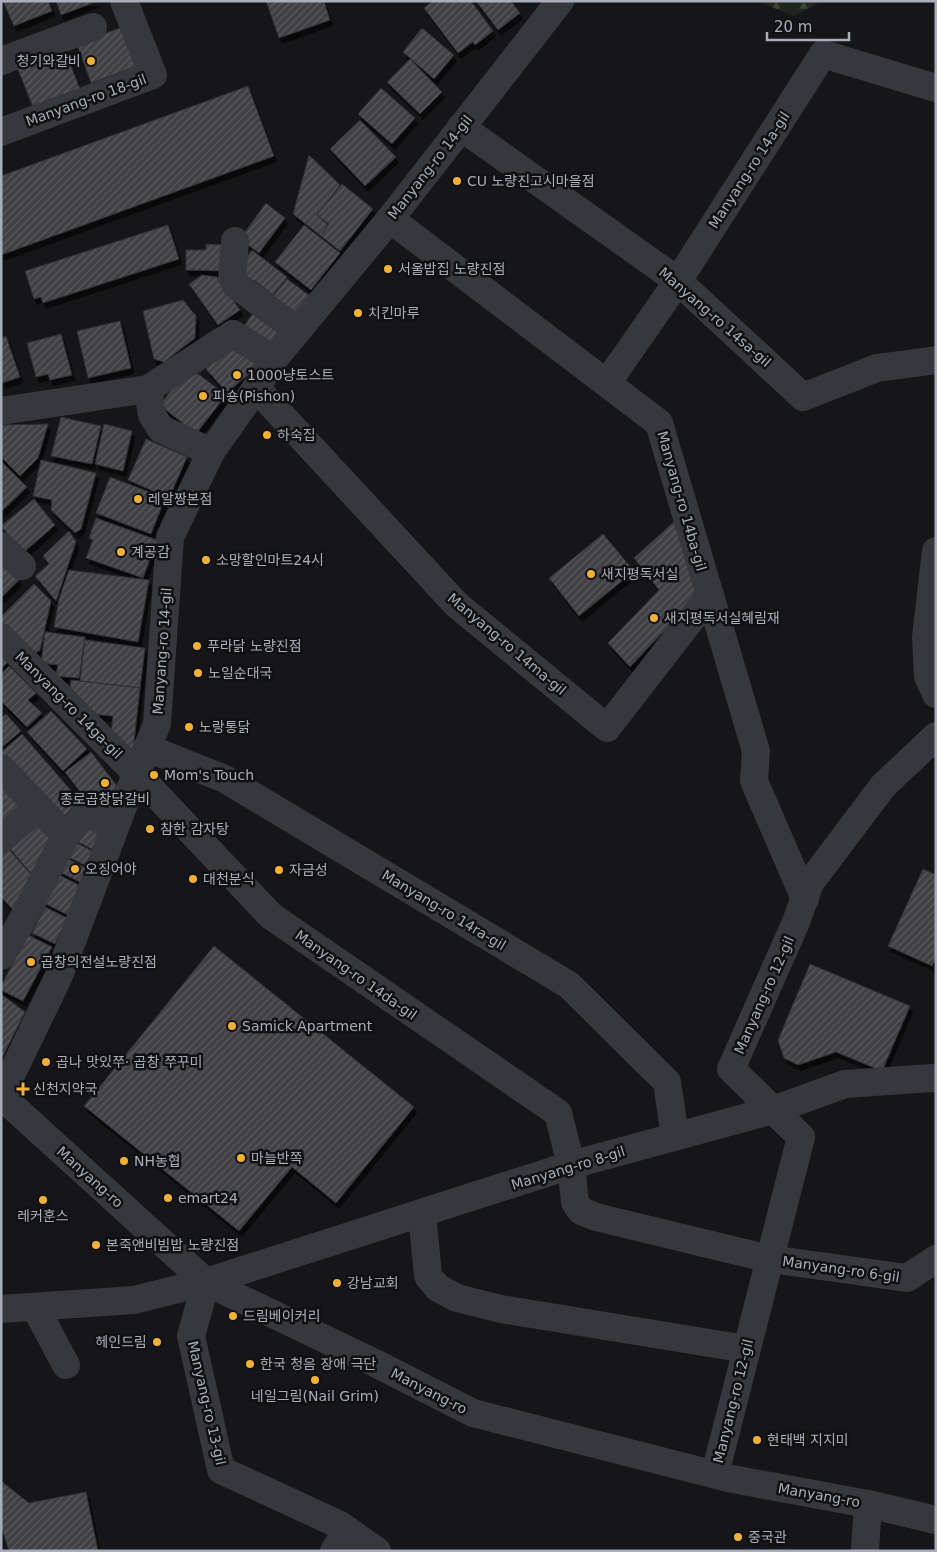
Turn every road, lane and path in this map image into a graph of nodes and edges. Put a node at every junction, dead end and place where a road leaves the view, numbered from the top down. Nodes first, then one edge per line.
1 (124, 1) edge
2 (560, 1) edge
3 (93, 27) dead end
4 (1, 61) edge
5 (936, 88) edge
6 (461, 127) junction
7 (1, 132) edge
8 (390, 219) junction
9 (235, 241) dead end
10 (678, 281) junction
11 (297, 330) junction
12 (274, 359) junction
13 (936, 360) edge
14 (607, 383) junction
15 (256, 388) junction
16 (148, 389) junction
17 (1, 410) edge
18 (211, 452) junction
19 (1, 546) edge
20 (936, 551) edge
21 (22, 566) dead end
22 (710, 595) junction
23 (1, 637) edge
24 (936, 694) edge
25 (936, 736) edge
26 (146, 748) junction
27 (1, 768) edge
28 (136, 773) junction
29 (38, 807) junction
30 (114, 829) junction
31 (66, 836) junction
32 (1, 840) edge
33 (805, 899) junction
34 (10, 918) edge
35 (1, 956) edge
36 (936, 1079) edge
37 (1, 1096) edge
38 (773, 1110) junction
39 (676, 1136) junction
40 (571, 1165) junction
41 (422, 1213) junction
42 (936, 1259) edge
43 (770, 1260) junction
44 (206, 1282) junction
45 (35, 1307) junction
46 (1, 1309) edge
47 (746, 1349) junction
48 (66, 1366) dead end
49 (715, 1474) junction
50 (868, 1504) junction
51 (936, 1520) edge
52 (340, 1540) edge
53 (377, 1551) edge
54 (865, 1551) edge

1 - 7 street, Manyang-ro 18-gil
2 - 6 street, Manyang-ro 14-gil
3 - 4 street
5 - 10 street, Manyang-ro 14a-gil
6 - 8 street, Manyang-ro 14-gil
6 - 10 street, Manyang-ro 14sa-gil
8 - 11 street, Manyang-ro 14-gil
8 - 14 street, Manyang-ro 14ba-gil
9 - 11 street
10 - 13 street, Manyang-ro 14sa-gil
10 - 14 street, Manyang-ro 14a-gil
11 - 12 street, Manyang-ro 14-gil
12 - 15 street, Manyang-ro 14-gil
12 - 16 street
14 - 22 street, Manyang-ro 14ba-gil
15 - 18 street, Manyang-ro 14-gil
15 - 22 street, Manyang-ro 14ma-gil
16 - 17 street
16 - 18 street
18 - 26 street, Manyang-ro 14-gil
19 - 21 street
20 - 24 street
22 - 33 street, Manyang-ro 14ba-gil
23 - 28 street, Manyang-ro 14ga-gil
25 - 33 street, Manyang-ro 12-gil
26 - 28 street, Manyang-ro 14-gil
26 - 39 street, Manyang-ro 14ra-gil
27 - 29 street
28 - 30 street, Manyang-ro 14-gil
28 - 40 street, Manyang-ro 14da-gil
29 - 31 street
29 - 32 street
30 - 31 street
30 - 37 street, Manyang-ro 14-gil
31 - 34 street
33 - 38 street, Manyang-ro 12-gil
34 - 35 street
36 - 38 street, Manyang-ro 8-gil
37 - 44 street, Manyang-ro
38 - 39 street, Manyang-ro 8-gil
38 - 43 street, Manyang-ro 12-gil
39 - 40 street, Manyang-ro 8-gil
40 - 41 street, Manyang-ro 8-gil
40 - 43 street, Manyang-ro 14da-gil
41 - 44 street, Manyang-ro 8-gil
41 - 47 street
42 - 43 street, Manyang-ro 6-gil
43 - 47 street, Manyang-ro 12-gil
44 - 45 street, Manyang-ro 8-gil
44 - 49 street, Manyang-ro
44 - 52 street, Manyang-ro 13-gil
45 - 46 street, Manyang-ro 8-gil
45 - 48 street
47 - 49 street, Manyang-ro 12-gil
49 - 50 street, Manyang-ro
50 - 51 street, Manyang-ro
50 - 54 street
52 - 53 street, Manyang-ro 13-gil

